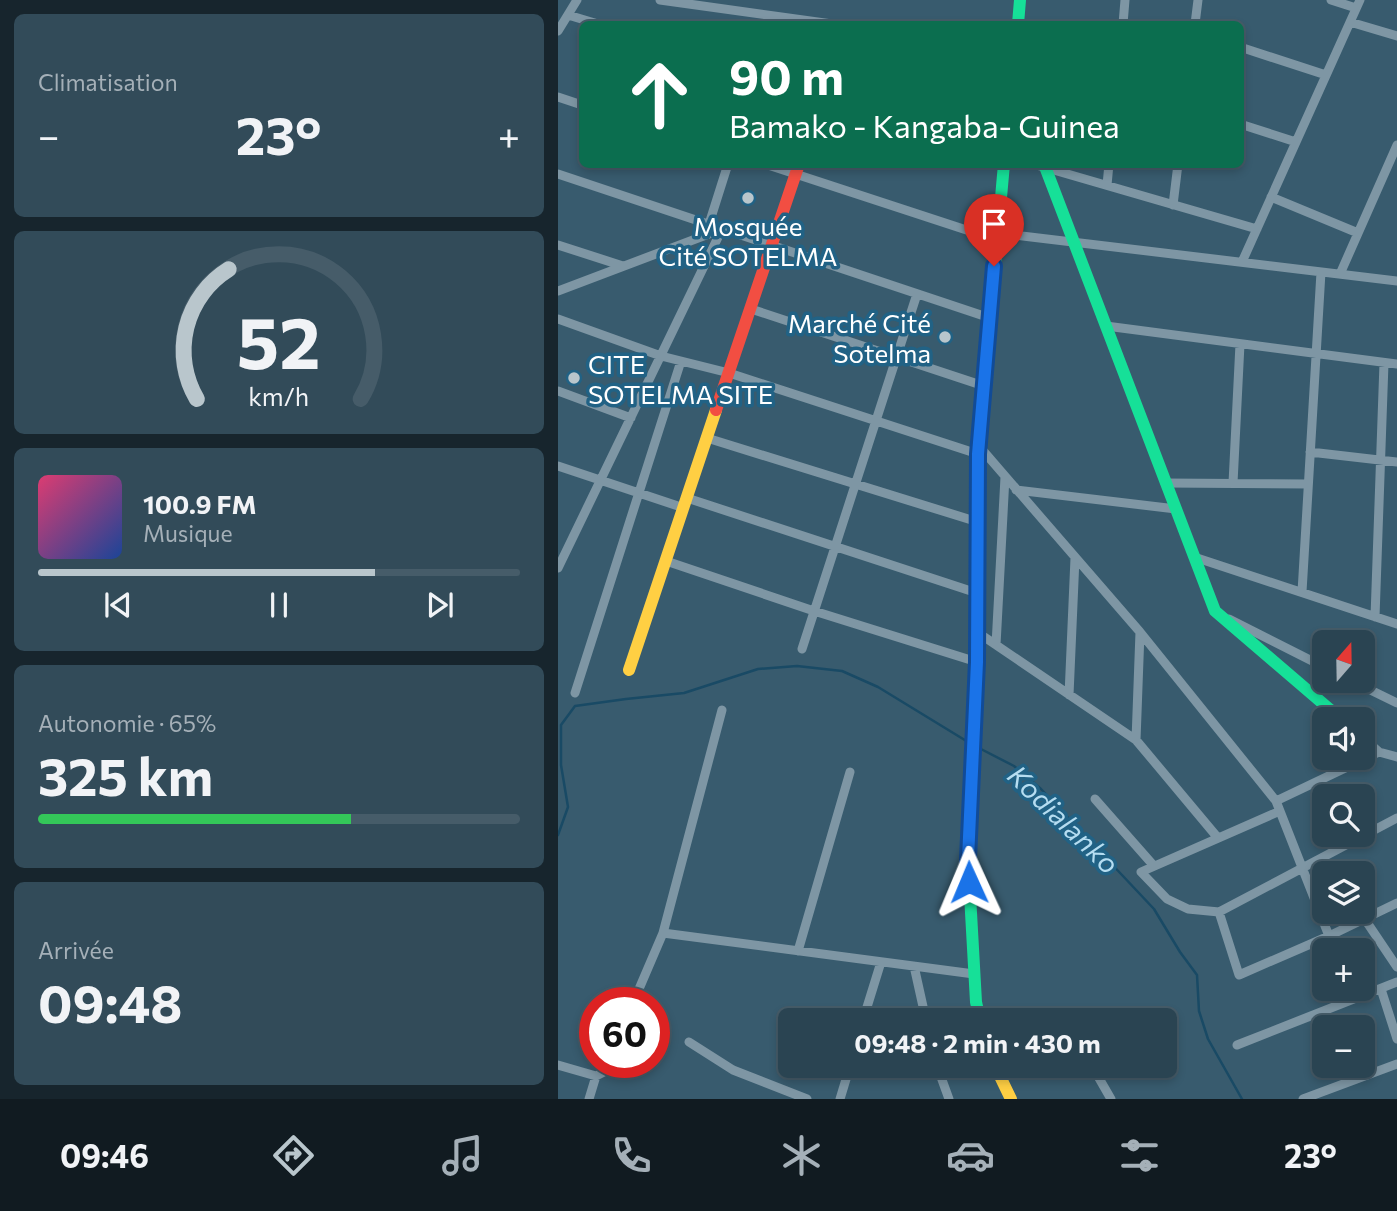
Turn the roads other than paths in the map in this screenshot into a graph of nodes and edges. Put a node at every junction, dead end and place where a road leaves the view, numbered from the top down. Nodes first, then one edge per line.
1 (577, 0) edge
2 (660, 0) edge
3 (741, 0) edge
4 (1021, 0) edge
5 (1126, 0) edge
6 (1197, 0) edge
7 (1331, 0) edge
8 (1358, 4) edge
9 (739, 11) junction
10 (568, 15) junction
11 (773, 20) edge
12 (588, 21) edge
13 (1018, 21) edge
14 (1123, 21) edge
15 (1195, 21) edge
16 (1350, 22) junction
17 (558, 32) edge
18 (1397, 36) edge
19 (1244, 48) edge
20 (1326, 75) junction
21 (558, 97) edge
22 (579, 104) edge
23 (1244, 125) edge
24 (1296, 142) junction
25 (1397, 145) edge
26 (727, 168) edge
27 (1004, 168) edge
28 (1041, 168) edge
29 (1047, 168) edge
30 (1109, 168) edge
31 (1178, 168) edge
32 (798, 169) edge
33 (558, 174) edge
34 (1107, 185) junction
35 (1271, 197) junction
36 (1173, 205) junction
37 (709, 224) junction
38 (722, 229) junction
39 (1257, 229) junction
40 (1358, 233) junction
41 (997, 236) junction
42 (1073, 242) junction
43 (772, 245) junction
44 (558, 246) edge
45 (1242, 262) junction
46 (624, 266) junction
47 (1321, 272) junction
48 (1340, 274) junction
49 (1397, 281) edge
50 (558, 290) edge
51 (917, 294) junction
52 (751, 309) junction
53 (990, 318) junction
54 (558, 319) edge
55 (1106, 326) junction
56 (1239, 344) junction
57 (1316, 355) junction
58 (661, 356) junction
59 (896, 357) junction
60 (681, 360) junction
61 (1384, 363) junction
62 (1397, 364) edge
63 (729, 373) junction
64 (984, 386) junction
65 (558, 391) edge
66 (631, 418) junction
67 (876, 420) junction
68 (707, 438) junction
69 (978, 449) junction
70 (1310, 452) junction
71 (1380, 460) junction
72 (1397, 462) edge
73 (558, 466) edge
74 (1005, 477) junction
75 (601, 480) junction
76 (1165, 483) junction
77 (1233, 483) junction
78 (855, 484) junction
79 (1308, 484) junction
80 (1016, 490) junction
81 (639, 493) junction
82 (685, 503) junction
83 (1176, 509) junction
84 (977, 522) junction
85 (563, 546) edge
86 (835, 547) junction
87 (1194, 557) junction
88 (1075, 558) junction
89 (666, 561) junction
90 (558, 568) edge
91 (1302, 592) junction
92 (977, 593) junction
93 (814, 611) junction
94 (1215, 611) junction
95 (1375, 617) junction
96 (1397, 624) edge
97 (977, 632) junction
98 (1140, 632) junction
99 (996, 645) junction
100 (802, 649) dead end
101 (1312, 661) edge
102 (977, 662) junction
103 (629, 670) dead end
104 (1375, 692) edge
105 (575, 693) dead end
106 (1069, 695) junction
107 (1397, 703) edge
108 (1327, 707) edge
109 (722, 710) dead end
110 (1136, 740) junction
111 (1375, 748) edge
112 (1379, 752) junction
113 (1397, 757) edge
114 (850, 772) dead end
115 (1095, 799) dead end
116 (1276, 801) junction
117 (1280, 811) junction
118 (1397, 818) edge
119 (1218, 838) junction
120 (1323, 857) junction
121 (1326, 861) edge
122 (1154, 866) junction
123 (1303, 868) junction
124 (1397, 903) edge
125 (1375, 911) edge
126 (1219, 912) junction
127 (1348, 924) edge
128 (1368, 924) edge
129 (663, 933) junction
130 (1329, 936) junction
131 (798, 951) junction
132 (881, 962) junction
133 (914, 967) junction
134 (1397, 967) edge
135 (973, 974) junction
136 (1397, 982) edge
137 (640, 987) edge
138 (1381, 989) junction
139 (867, 1008) edge
140 (923, 1008) edge
141 (977, 1008) edge
142 (1397, 1039) edge
143 (689, 1042) dead end
144 (1237, 1045) dead end
145 (1397, 1063) edge
146 (558, 1065) edge
147 (579, 1071) edge
148 (595, 1078) edge
149 (846, 1078) edge
150 (941, 1078) edge
151 (1001, 1078) edge
152 (1099, 1078) edge
153 (589, 1099) edge
154 (807, 1099) edge
155 (840, 1099) edge
156 (949, 1099) edge
157 (1011, 1099) edge
158 (1110, 1099) edge
159 (1303, 1099) edge

1 - 10 street
2 - 9 street
3 - 9 street
4 - 13 street
5 - 14 street
6 - 15 street
7 - 8 street
8 - 16 street
9 - 11 street
10 - 12 street
10 - 17 street
16 - 18 street
16 - 20 street
19 - 20 street
20 - 24 street
21 - 22 street
23 - 24 street
24 - 35 street
25 - 40 street
26 - 37 street
27 - 41 street
28 - 42 street
29 - 34 street
30 - 34 street
31 - 36 street
32 - 41 street
32 - 43 street
33 - 37 street
34 - 36 street
35 - 39 street
35 - 40 street
36 - 39 street
37 - 38 street
38 - 43 street
38 - 46 street
38 - 58 street
39 - 45 street
40 - 48 street
41 - 42 street
41 - 53 street
42 - 45 street
42 - 55 street
43 - 51 street
43 - 52 street
44 - 46 street
45 - 47 street
46 - 50 street
47 - 48 street
47 - 57 street
48 - 49 street
51 - 53 street
51 - 59 street
52 - 59 street
52 - 63 street
53 - 64 street
54 - 58 street
55 - 56 street
55 - 76 street
56 - 57 street
56 - 77 street
57 - 61 street
57 - 70 street
58 - 60 street
58 - 66 street
59 - 64 street
59 - 67 street
60 - 63 street
60 - 81 street
61 - 62 street
61 - 71 street
63 - 67 street
63 - 68 street
64 - 69 street
65 - 66 street
66 - 75 street
67 - 69 street
67 - 78 street
68 - 78 street
68 - 82 street
69 - 74 street
69 - 84 street
70 - 71 street
70 - 79 street
71 - 72 street
71 - 95 street
73 - 75 street
74 - 80 street
74 - 99 street
75 - 81 street
75 - 85 street
76 - 77 street
76 - 83 street
77 - 79 street
78 - 84 street
78 - 86 street
79 - 91 street
80 - 83 street
80 - 88 street
81 - 82 street
81 - 105 street
82 - 86 street
82 - 89 street
83 - 87 street
84 - 92 street
85 - 90 street
86 - 92 street
86 - 93 street
87 - 91 street
87 - 94 street
88 - 98 street
88 - 106 street
89 - 93 street
89 - 103 street
91 - 95 street
92 - 97 street
93 - 100 street
93 - 102 street
94 - 101 street
94 - 108 street
95 - 96 street
97 - 99 street
97 - 102 street
98 - 110 street
98 - 116 street
99 - 106 street
102 - 135 street
104 - 107 street
106 - 110 street
109 - 129 street
110 - 119 street
111 - 112 street
112 - 113 street
112 - 116 street
114 - 131 street
115 - 122 street
116 - 117 street
117 - 119 street
117 - 123 street
118 - 120 street
119 - 122 street
120 - 121 street
120 - 123 street
122 - 126 street
123 - 126 street
123 - 130 street
124 - 125 street
126 - 130 street
127 - 130 street
128 - 134 street
129 - 131 street
129 - 137 street
131 - 132 street
132 - 133 street
132 - 139 street
133 - 135 street
133 - 140 street
135 - 141 street
136 - 138 street
138 - 142 street
138 - 144 street
143 - 154 street
145 - 159 street
146 - 147 street
148 - 153 street
149 - 155 street
150 - 156 street
151 - 157 street
152 - 158 street

